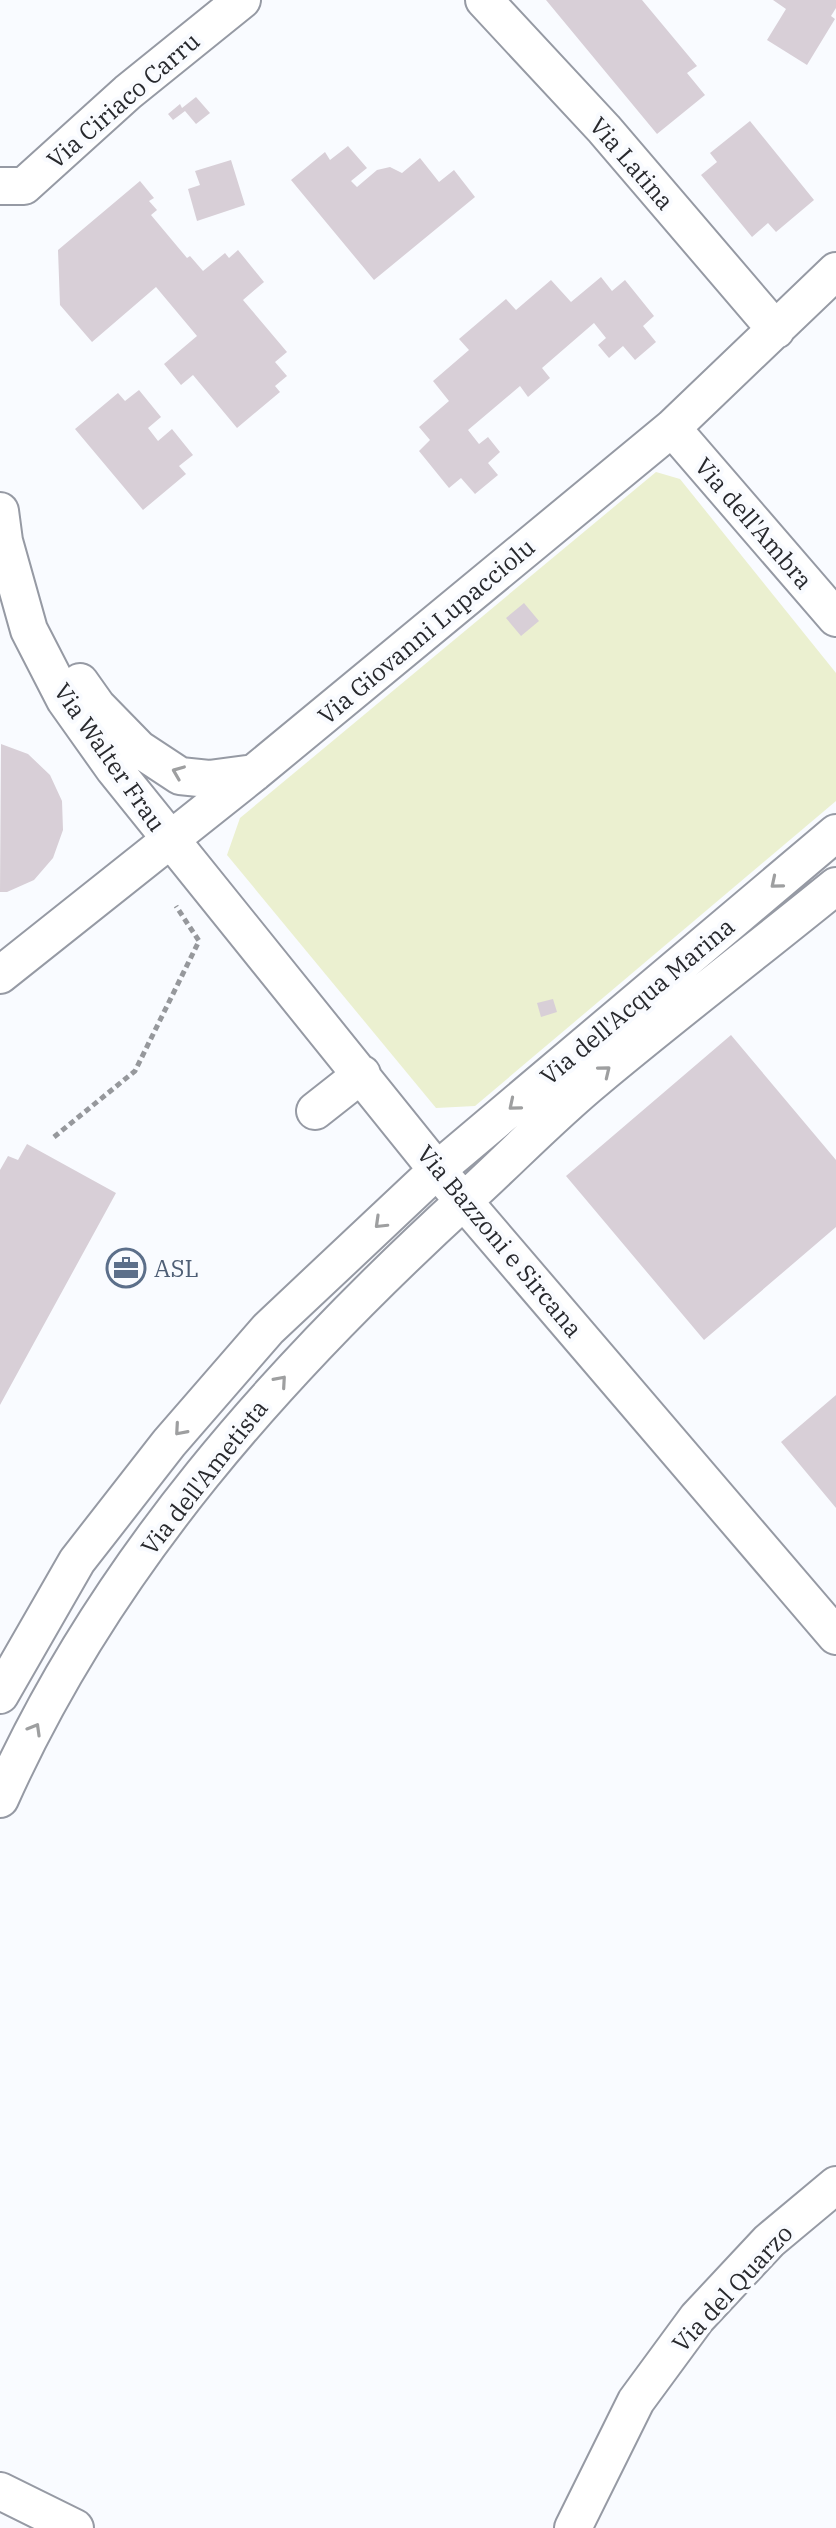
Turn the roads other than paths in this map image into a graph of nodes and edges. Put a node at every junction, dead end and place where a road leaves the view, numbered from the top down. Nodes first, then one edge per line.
1 (242, 0) edge
2 (484, 0) edge
3 (0, 186) edge
4 (836, 271) edge
5 (776, 330) junction
6 (672, 428) junction
7 (0, 511) edge
8 (836, 618) edge
9 (29, 630) junction
10 (254, 773) junction
11 (836, 833) edge
12 (170, 840) junction
13 (836, 886) edge
14 (0, 975) edge
15 (362, 1074) junction
16 (315, 1111) dead end
17 (437, 1170) junction
18 (465, 1200) junction
19 (836, 1636) edge
20 (0, 1695) edge
21 (0, 1799) edge
22 (836, 2185) edge
23 (0, 2491) edge
24 (75, 2528) edge
25 (573, 2528) edge

1 - 3 street, Via Ciriaco Carru
2 - 5 street, Via Latina
4 - 5 street, Via Giovanni Lupacciolu
5 - 6 street, Via Giovanni Lupacciolu
6 - 8 street, Via dell'Ambra
6 - 10 street, Via Giovanni Lupacciolu
7 - 9 street, Via Walter Frau
10 -> 9 street, Via Walter Frau
9 - 12 street, Via Walter Frau
10 - 12 street, Via Giovanni Lupacciolu
11 -> 17 street, Via dell'Acqua Marina
12 - 14 street, Via Giovanni Lupacciolu
12 - 15 street, Via Bazzoni e Sircana
18 -> 13 street, Via dell'Acqua Marina
15 - 16 street
15 - 17 street, Via Bazzoni e Sircana
17 - 18 street, Via Bazzoni e Sircana
17 -> 20 street, Via dell'Ametista
18 - 19 street, Via Bazzoni e Sircana
21 -> 18 street, Via dell'Ametista
22 - 25 street, Via del Quarzo
23 - 24 street

